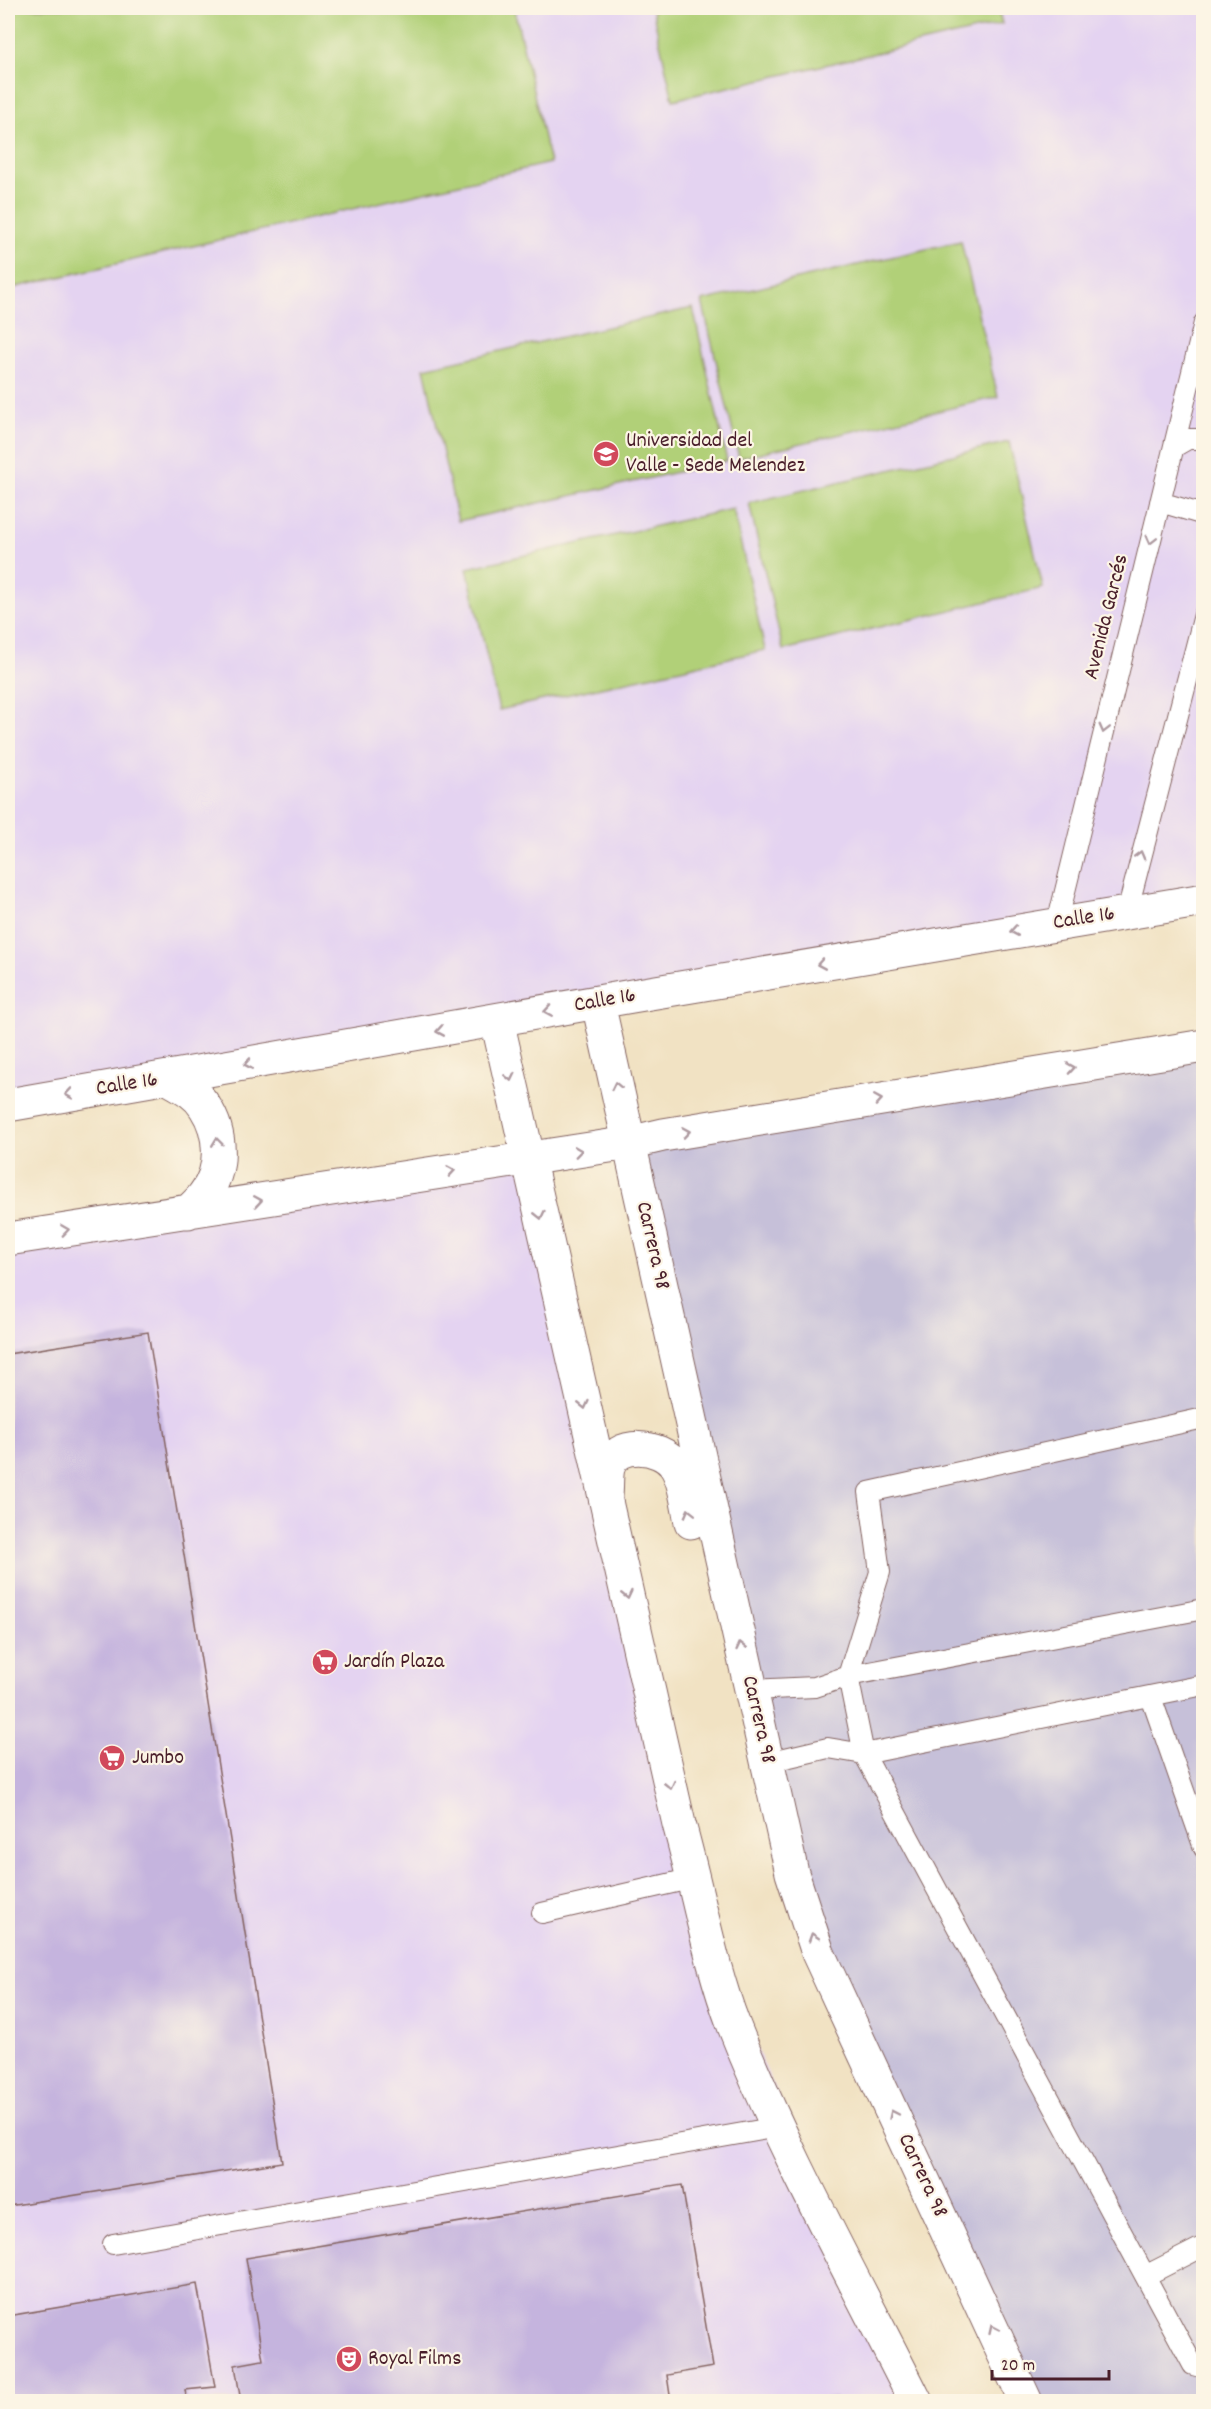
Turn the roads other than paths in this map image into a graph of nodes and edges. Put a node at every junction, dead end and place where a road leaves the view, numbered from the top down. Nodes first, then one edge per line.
1 (1203, 323) edge
2 (1203, 439) edge
3 (1174, 447) junction
4 (1160, 502) junction
5 (1203, 515) edge
6 (1203, 615) edge
7 (1203, 900) edge
8 (1126, 912) junction
9 (1058, 924) junction
10 (598, 1003) junction
11 (497, 1020) junction
12 (1203, 1046) edge
13 (168, 1078) junction
14 (8, 1105) edge
15 (628, 1143) junction
16 (527, 1158) junction
17 (188, 1212) junction
18 (8, 1239) edge
19 (1203, 1418) edge
20 (606, 1500) junction
21 (726, 1578) junction
22 (1203, 1609) edge
23 (848, 1676) junction
24 (1203, 1685) edge
25 (751, 1690) junction
26 (1150, 1697) junction
27 (864, 1754) junction
28 (768, 1762) junction
29 (1203, 1848) edge
30 (694, 1878) junction
31 (542, 1912) dead end
32 (778, 2127) junction
33 (113, 2244) dead end
34 (1203, 2246) edge
35 (1145, 2276) junction
36 (1203, 2368) edge
37 (916, 2402) edge
38 (1026, 2402) edge

1 - 3 lane, Avenida Garcés
2 - 3 lane
3 - 4 lane, Avenida Garcés
4 - 5 lane
4 -> 9 lane, Avenida Garcés
8 -> 6 lane
7 - 8 street, Calle 16
8 - 9 street, Calle 16
9 -> 10 street, Calle 16
10 -> 11 street, Calle 16
15 -> 10 street, Carrera 98
11 -> 13 street, Calle 16
11 -> 16 street
15 -> 12 street
13 -> 14 street, Calle 16
17 -> 13 street
16 -> 15 street
15 - 21 street, Carrera 98
17 -> 16 street
16 -> 20 street
18 -> 17 street
19 - 23 lane
21 -> 20 street
20 -> 30 street
25 -> 21 street, Carrera 98
22 - 23 lane
23 - 25 lane
23 - 27 lane
24 - 26 lane
25 - 28 street, Carrera 98
26 - 27 lane
26 - 29 lane
27 - 28 lane
27 - 35 lane
38 -> 28 street, Carrera 98
30 - 31 lane
30 - 32 street
32 - 33 lane
32 - 37 street
34 - 35 lane
35 - 36 lane

